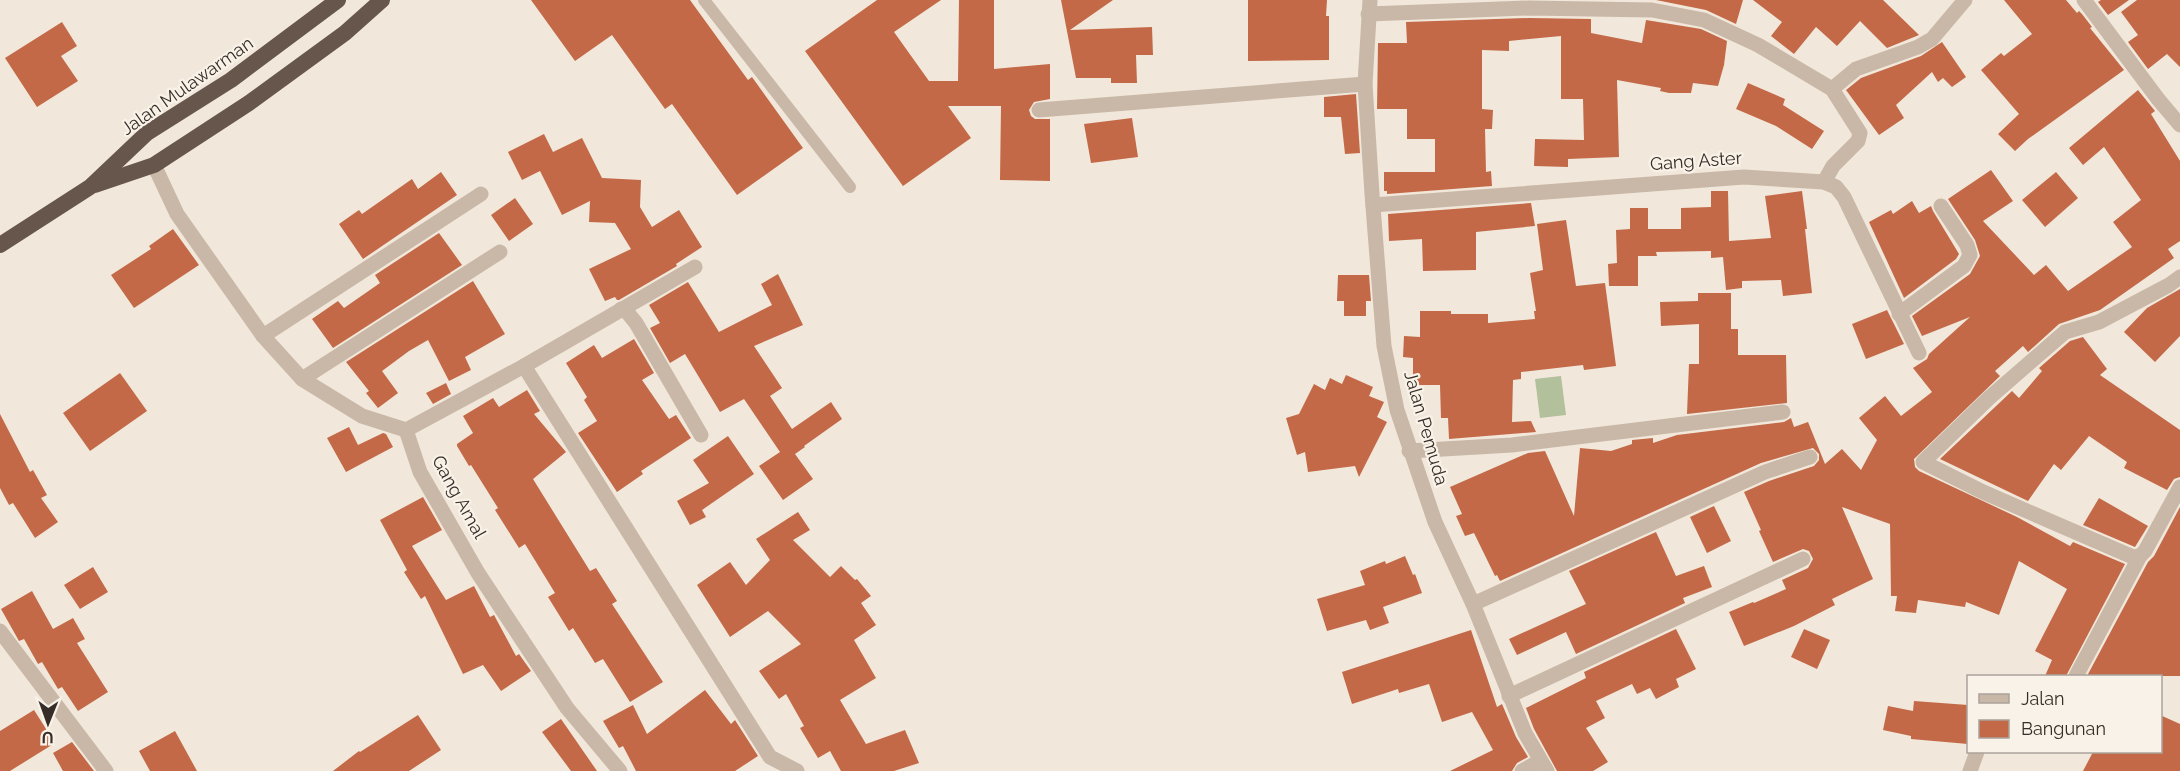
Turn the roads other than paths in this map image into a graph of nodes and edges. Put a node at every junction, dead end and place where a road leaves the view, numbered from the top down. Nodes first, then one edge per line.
1 (382, 0) edge
2 (704, 0) edge
3 (1965, 0) edge
4 (2084, 0) edge
5 (333, 4) edge
6 (1369, 7) edge
7 (1365, 84) junction
8 (1832, 89) junction
9 (1039, 110) dead end
10 (2180, 124) edge
11 (154, 165) junction
12 (1824, 182) junction
13 (90, 187) junction
14 (850, 187) dead end
15 (481, 194) dead end
16 (1373, 205) junction
17 (1941, 206) dead end
18 (0, 245) edge
19 (500, 252) dead end
20 (695, 267) dead end
21 (2180, 277) edge
22 (621, 309) junction
23 (1899, 314) junction
24 (263, 336) junction
25 (1919, 353) dead end
26 (524, 366) junction
27 (302, 379) junction
28 (1783, 412) dead end
29 (406, 430) junction
30 (700, 435) dead end
31 (1409, 452) junction
32 (1810, 457) dead end
33 (2180, 487) edge
34 (2140, 556) junction
35 (1803, 559) dead end
36 (1473, 604) junction
37 (0, 631) edge
38 (2077, 675) edge
39 (1509, 696) junction
40 (1977, 753) edge
41 (1543, 766) edge
42 (616, 770) edge
43 (106, 771) edge
44 (797, 771) edge
45 (1522, 771) edge
46 (1970, 771) edge

1 - 11 highway
2 - 14 lane
3 - 8 street
4 - 10 street
5 - 13 highway, Jalan Mulawarman
6 - 7 street, Jalan Pemuda
6 - 8 street
7 - 9 street
7 - 16 street, Jalan Pemuda
8 - 12 street
11 - 13 highway
11 - 24 street
12 - 16 street, Gang Aster
12 - 23 street
13 - 18 highway, Jalan Mulawarman
15 - 24 street
16 - 31 street, Jalan Pemuda
17 - 23 street
19 - 27 street
20 - 22 street
21 - 34 street
22 - 26 street
22 - 30 street
23 - 25 street
24 - 27 street
26 - 29 street
26 - 44 street
27 - 29 street
28 - 31 street
29 - 42 street, Gang Amal
31 - 36 street, Jalan Pemuda
32 - 36 street
33 - 34 street
34 - 38 street
35 - 39 street
36 - 39 street, Jalan Pemuda
37 - 43 street
39 - 41 street, Jalan Pemuda
40 - 46 street
41 - 45 street

